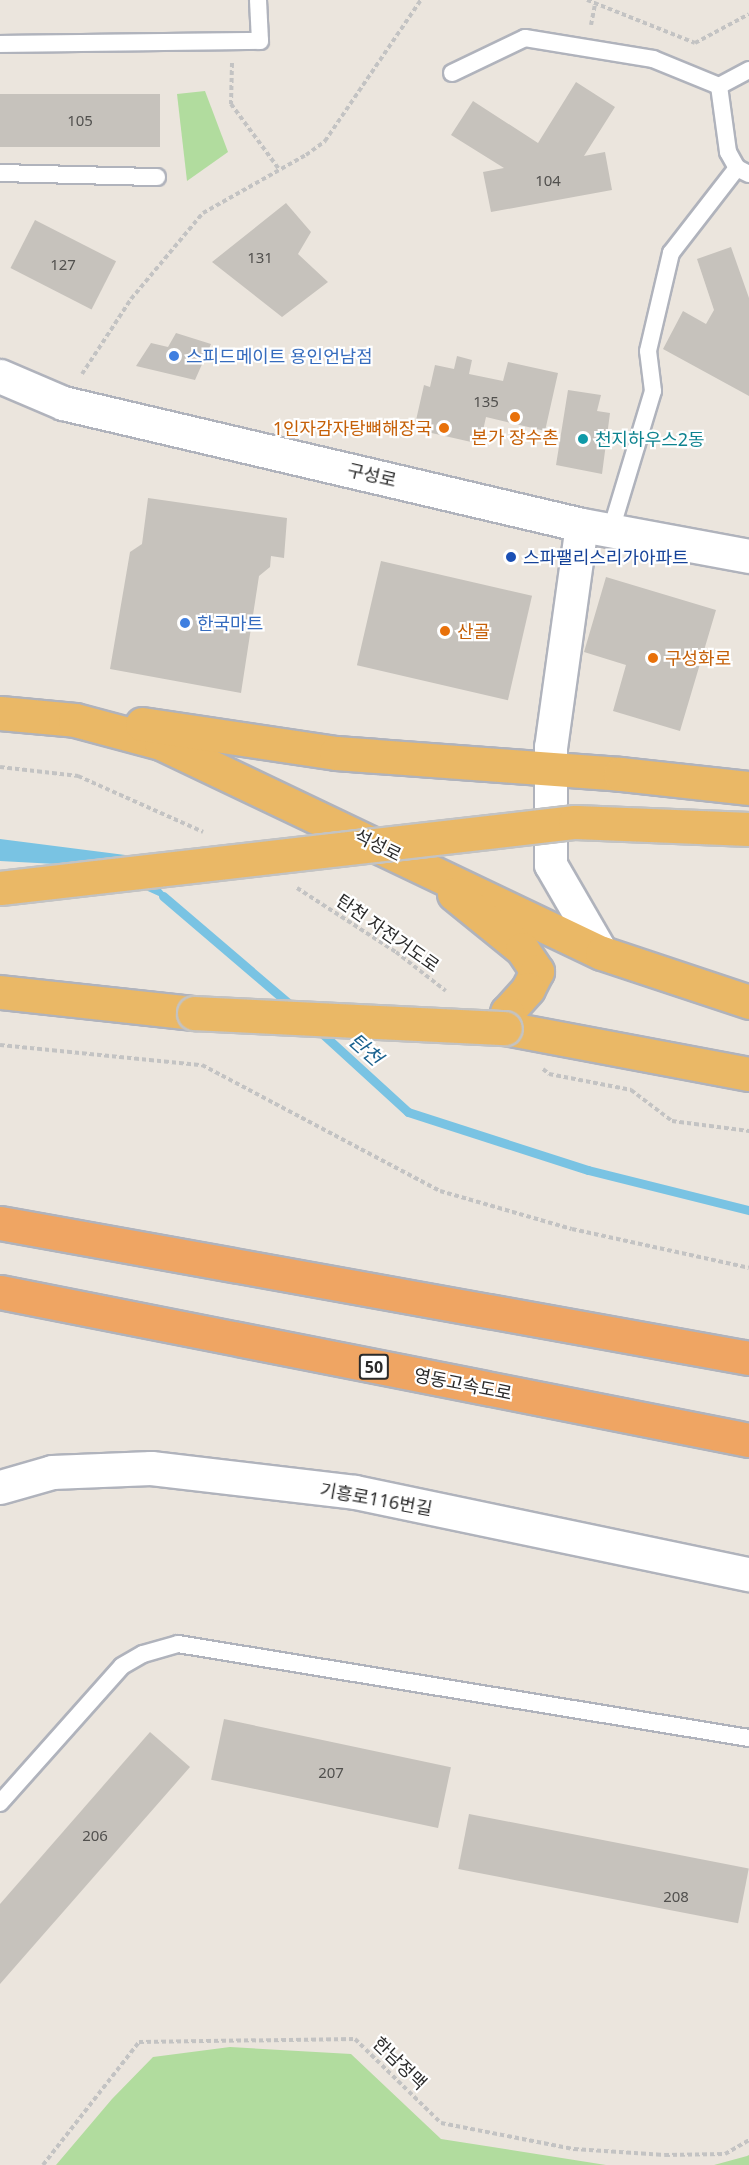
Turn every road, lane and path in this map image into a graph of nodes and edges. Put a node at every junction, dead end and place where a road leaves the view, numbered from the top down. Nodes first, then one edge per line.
1 (258, 0) edge
2 (421, 0) edge
3 (587, 0) edge
4 (749, 14) edge
5 (232, 41) junction
6 (0, 44) edge
7 (749, 70) edge
8 (452, 73) dead end
9 (719, 86) junction
10 (279, 169) junction
11 (743, 171) edge
12 (0, 173) edge
13 (157, 177) dead end
14 (0, 376) edge
15 (63, 403) junction
16 (597, 527) junction
17 (749, 556) edge
18 (0, 713) edge
19 (75, 720) junction
20 (0, 767) edge
21 (551, 770) junction
22 (749, 788) edge
23 (749, 830) edge
24 (208, 836) dead end
25 (421, 866) junction
26 (288, 882) dead end
27 (0, 888) edge
28 (602, 953) junction
29 (0, 992) edge
30 (450, 995) dead end
31 (749, 1002) edge
32 (505, 1028) junction
33 (0, 1045) edge
34 (540, 1067) dead end
35 (749, 1074) edge
36 (749, 1131) edge
37 (0, 1223) edge
38 (749, 1268) edge
39 (0, 1292) edge
40 (749, 1358) edge
41 (749, 1440) edge
42 (0, 1486) edge
43 (749, 1574) edge
44 (749, 1738) edge
45 (0, 1803) edge
46 (749, 2140) edge
47 (43, 2165) edge

1 - 5 lane
2 - 10 path
3 - 4 path
5 - 6 lane
5 - 10 path
7 - 9 lane
8 - 9 lane
9 - 11 lane
10 - 15 path
11 - 16 lane
12 - 13 lane
14 - 15 street, 구성로
15 - 16 street, 구성로
16 - 17 street, 구성로
16 - 21 street
18 - 19 highway, 석성로
19 - 21 highway
19 - 25 highway, 석성로
20 - 24 path
21 - 22 highway
21 - 28 street
23 - 27 highway, bridge
25 - 28 highway, 석성로
25 - 32 highway
26 - 30 path, 탄천 자전거도로
28 - 31 highway, 석성로
29 - 32 highway, bridge
32 - 35 highway
33 - 38 path
34 - 36 path
37 - 40 highway
39 - 41 highway, 영동고속도로 / 50
42 - 43 street, 기흥로116번길
44 - 45 lane
46 - 47 path, 한남정맥

